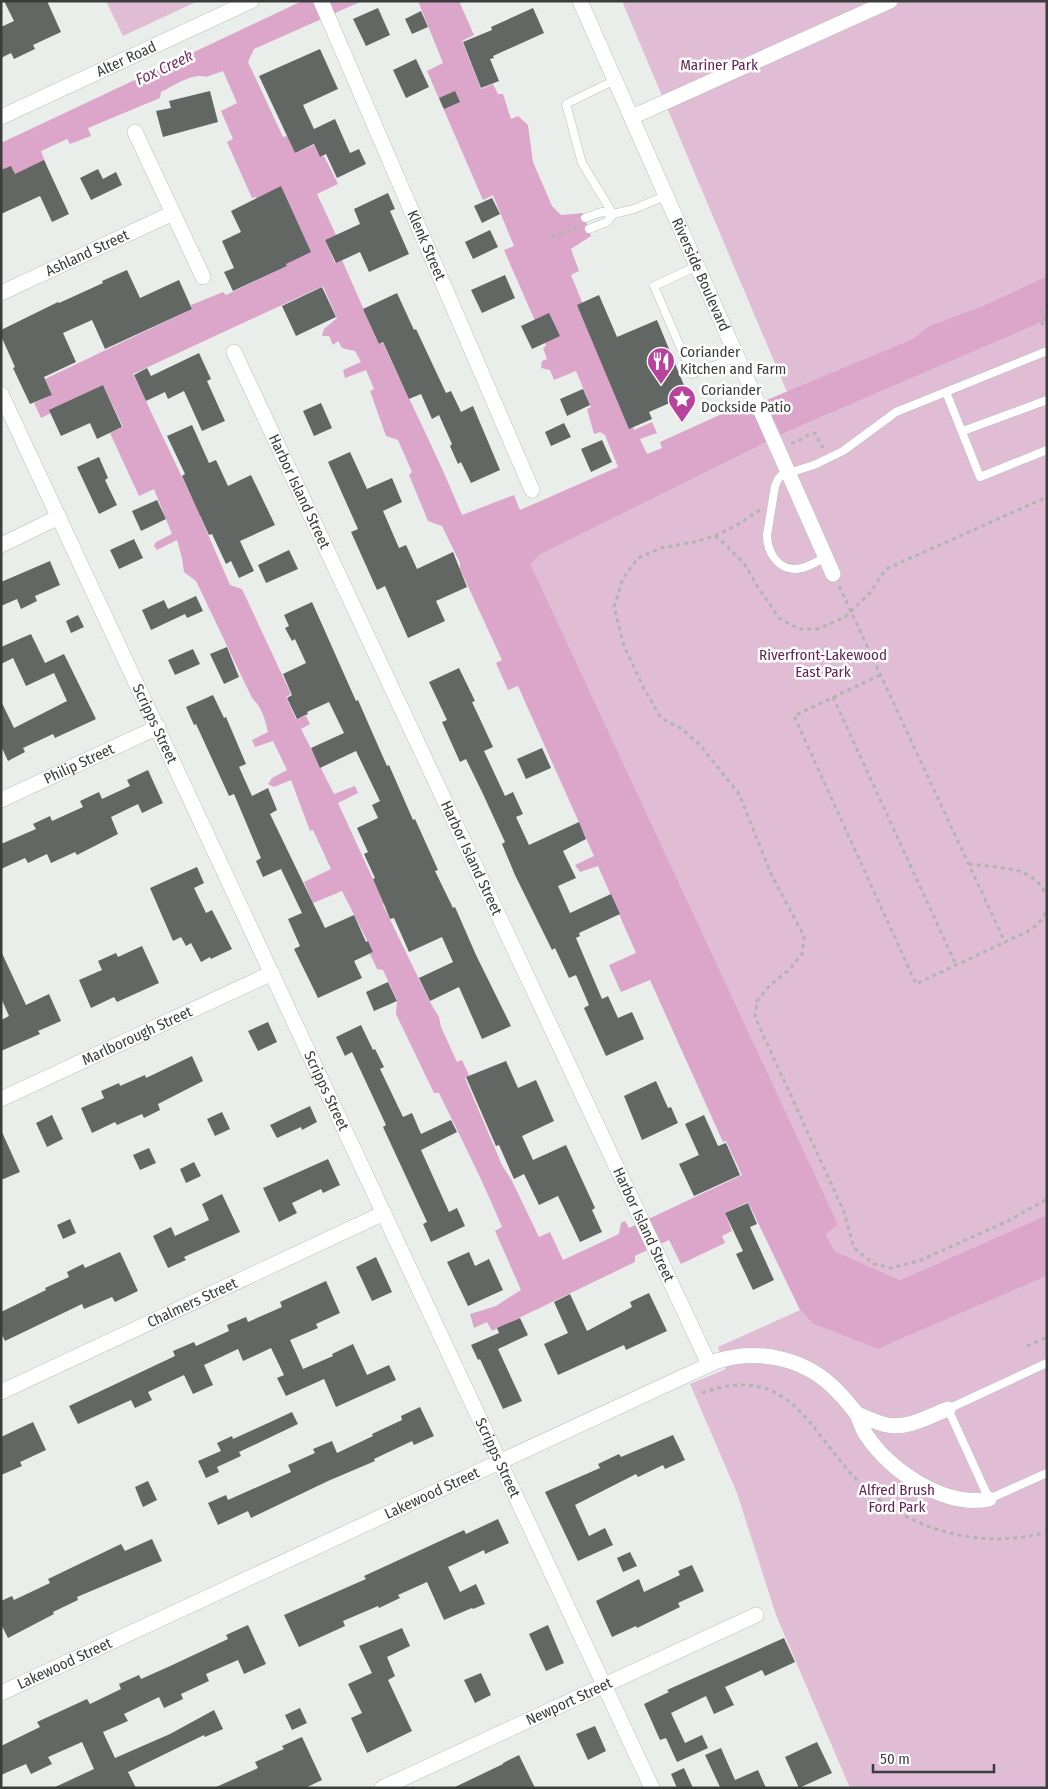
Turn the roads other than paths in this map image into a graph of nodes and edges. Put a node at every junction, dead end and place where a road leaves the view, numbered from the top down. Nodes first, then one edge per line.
1 (251, 1) edge
2 (321, 1) edge
3 (580, 1) edge
4 (890, 1) edge
5 (615, 80) junction
6 (632, 117) junction
7 (1, 118) edge
8 (135, 132) dead end
9 (666, 196) junction
10 (173, 213) junction
11 (613, 214) junction
12 (585, 218) dead end
13 (589, 229) dead end
14 (697, 266) junction
15 (203, 277) dead end
16 (1, 293) edge
17 (1047, 351) edge
18 (234, 352) dead end
19 (737, 357) junction
20 (946, 392) junction
21 (1, 394) edge
22 (1047, 400) edge
23 (6, 417) edge
24 (963, 431) junction
25 (1047, 450) edge
26 (788, 473) junction
27 (532, 490) dead end
28 (60, 517) junction
29 (1, 545) edge
30 (826, 558) junction
31 (833, 574) road end
32 (158, 727) junction
33 (1, 800) edge
34 (272, 973) junction
35 (1, 1099) edge
36 (384, 1213) junction
37 (1047, 1363) edge
38 (709, 1364) junction
39 (1, 1392) edge
40 (948, 1409) junction
41 (857, 1414) junction
42 (500, 1461) junction
43 (1047, 1473) edge
44 (989, 1499) junction
45 (756, 1615) dead end
46 (604, 1685) junction
47 (1, 1693) edge
48 (382, 1788) edge
49 (652, 1788) edge

1 - 7 street, Alter Road
2 - 27 street, Klenk Street
3 - 5 street, Riverside Boulevard
4 - 6 street
5 - 6 street, Riverside Boulevard
5 - 11 lane
6 - 9 street, Riverside Boulevard
8 - 10 street
9 - 11 lane
9 - 14 street, Riverside Boulevard
10 - 15 street
10 - 16 street, Ashland Street
11 - 12 lane
11 - 13 lane
14 - 19 street, Riverside Boulevard
14 - 19 lane
17 - 20 lane
18 - 38 street, Harbor Island Street
19 - 26 street, Riverside Boulevard
20 - 24 lane
20 - 26 lane
21 - 23 street, Scripps Street
22 - 24 lane
23 - 28 street, Scripps Street
24 - 25 lane
26 - 30 street, Riverside Boulevard
26 - 30 lane
28 - 29 street
28 - 32 street, Scripps Street
30 - 31 street, Riverside Boulevard
32 - 33 street, Philip Street
32 - 34 street, Scripps Street
34 - 35 street, Marlborough Street
34 - 36 street, Scripps Street
36 - 39 street, Chalmers Street
36 - 42 street, Scripps Street
37 - 40 lane
38 - 41 street, Lakewood Street
38 - 42 street, Lakewood Street
40 - 41 street, Lakewood Street
40 - 44 lane
41 - 44 street, Lakewood Street
42 - 46 street, Scripps Street
42 - 47 street, Lakewood Street
43 - 44 lane
45 - 46 street, Newport Street
46 - 48 street, Newport Street
46 - 49 street, Scripps Street

